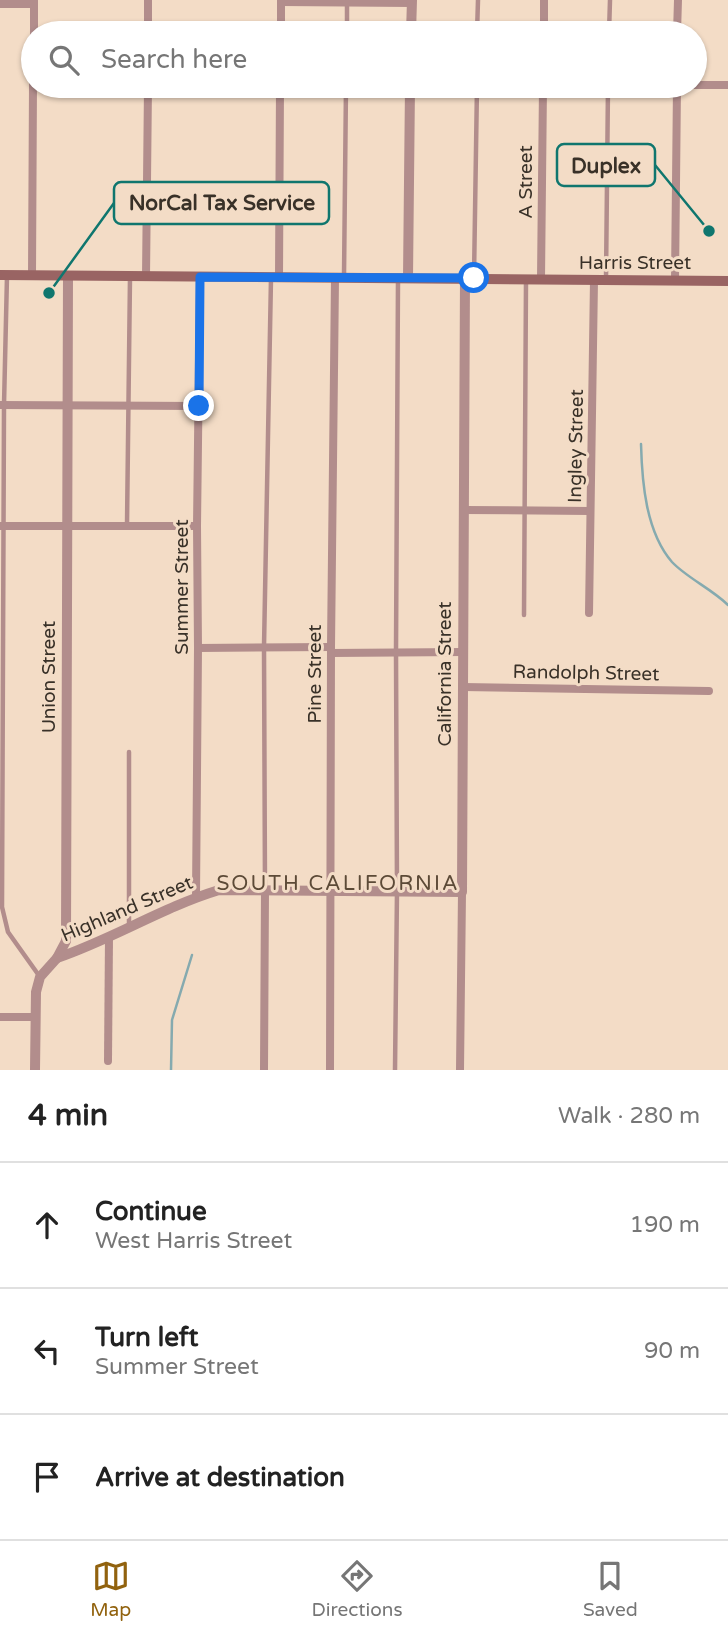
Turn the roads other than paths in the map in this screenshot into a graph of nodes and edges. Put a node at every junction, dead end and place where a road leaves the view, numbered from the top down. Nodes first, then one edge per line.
1 (148, 0) edge
2 (478, 0) edge
3 (544, 0) edge
4 (610, 0) edge
5 (678, 0) edge
6 (281, 1) edge
7 (412, 1) edge
8 (34, 2) edge
9 (347, 2) junction
10 (0, 4) edge
11 (34, 21) edge
12 (148, 21) edge
13 (281, 21) edge
14 (347, 21) edge
15 (411, 21) edge
16 (477, 21) edge
17 (544, 21) edge
18 (609, 21) edge
19 (677, 21) edge
20 (707, 85) edge
21 (728, 85) edge
22 (33, 98) edge
23 (148, 98) edge
24 (280, 98) edge
25 (346, 98) edge
26 (410, 98) edge
27 (477, 98) edge
28 (543, 98) edge
29 (608, 98) edge
30 (677, 98) edge
31 (3, 275) edge
32 (32, 275) junction
33 (68, 276) junction
34 (130, 276) junction
35 (146, 276) junction
36 (200, 277) junction
37 (275, 278) junction
38 (339, 278) junction
39 (403, 278) junction
40 (470, 278) junction
41 (526, 279) junction
42 (541, 279) junction
43 (594, 280) junction
44 (606, 280) junction
45 (675, 280) junction
46 (728, 281) edge
47 (2, 405) edge
48 (69, 405) junction
49 (128, 406) junction
50 (199, 406) junction
51 (464, 510) junction
52 (524, 511) junction
53 (590, 511) junction
54 (127, 525) junction
55 (2, 526) edge
56 (68, 526) junction
57 (197, 526) junction
58 (589, 613) dead end
59 (524, 615) dead end
60 (264, 647) junction
61 (198, 648) junction
62 (331, 650) junction
63 (396, 652) junction
64 (463, 652) junction
65 (463, 687) junction
66 (709, 691) dead end
67 (130, 752) dead end
68 (331, 890) junction
69 (265, 891) junction
70 (397, 891) junction
71 (462, 892) junction
72 (196, 897) junction
73 (129, 928) junction
74 (109, 937) junction
75 (57, 958) junction
76 (40, 976) junction
77 (0, 1017) edge
78 (36, 1017) junction
79 (108, 1061) dead end
80 (35, 1070) edge
81 (264, 1070) edge
82 (330, 1070) edge
83 (395, 1070) edge
84 (460, 1070) edge

1 - 12 street
2 - 16 lane
3 - 17 street
4 - 18 lane
5 - 19 street
6 - 9 street
6 - 13 street
7 - 9 street
7 - 15 street
8 - 10 street
8 - 11 street
9 - 14 lane
20 - 21 street
22 - 32 street
23 - 35 street
24 - 37 street
25 - 38 lane
26 - 39 street
27 - 40 lane
28 - 42 street, A Street
29 - 44 lane
30 - 45 street
31 - 32 main road, Harris Street
31 - 47 lane
32 - 33 main road, Harris Street
33 - 34 main road, Harris Street
33 - 48 street, Union Street
34 - 35 main road, Harris Street
34 - 49 lane
35 - 36 main road, Harris Street
36 - 37 main road, Harris Street
36 - 50 street, Summer Street
37 - 38 main road, Harris Street
37 - 60 lane
38 - 39 main road, Harris Street
38 - 62 street, Pine Street
39 - 40 main road, Harris Street
39 - 63 lane
40 - 41 main road, Harris Street
40 - 51 street, California Street
41 - 42 main road, Harris Street
41 - 52 lane
42 - 43 main road, Harris Street
43 - 44 main road, Harris Street
43 - 53 street, Ingley Street
44 - 45 main road, Harris Street
45 - 46 main road, Harris Street
47 - 48 street
47 - 55 lane
48 - 49 street
48 - 56 street, Union Street
49 - 50 street
49 - 54 lane
50 - 57 street, Summer Street
51 - 52 street
51 - 64 street, California Street
52 - 53 street
52 - 59 lane
53 - 58 street, Ingley Street
54 - 56 street
54 - 57 street
55 - 56 street
55 - 76 lane
56 - 75 street, Union Street
57 - 61 street, Summer Street
60 - 61 street
60 - 62 street
60 - 69 lane
61 - 72 street, Summer Street
62 - 63 street
62 - 68 street, Pine Street
63 - 64 street
63 - 70 lane
64 - 65 street, California Street
65 - 66 street, Randolph Street
65 - 71 street, California Street
67 - 73 lane
68 - 69 street, Highland Street
68 - 70 street, Highland Street
68 - 82 street, Pine Street
69 - 72 street, Highland Street
69 - 81 street
70 - 71 street, Highland Street
70 - 83 lane
71 - 84 street, California Street
72 - 73 street, Highland Street
73 - 74 street, Highland Street
74 - 75 street, Highland Street
74 - 79 street
75 - 76 street, Union Street
76 - 78 street
77 - 78 street
78 - 80 street

